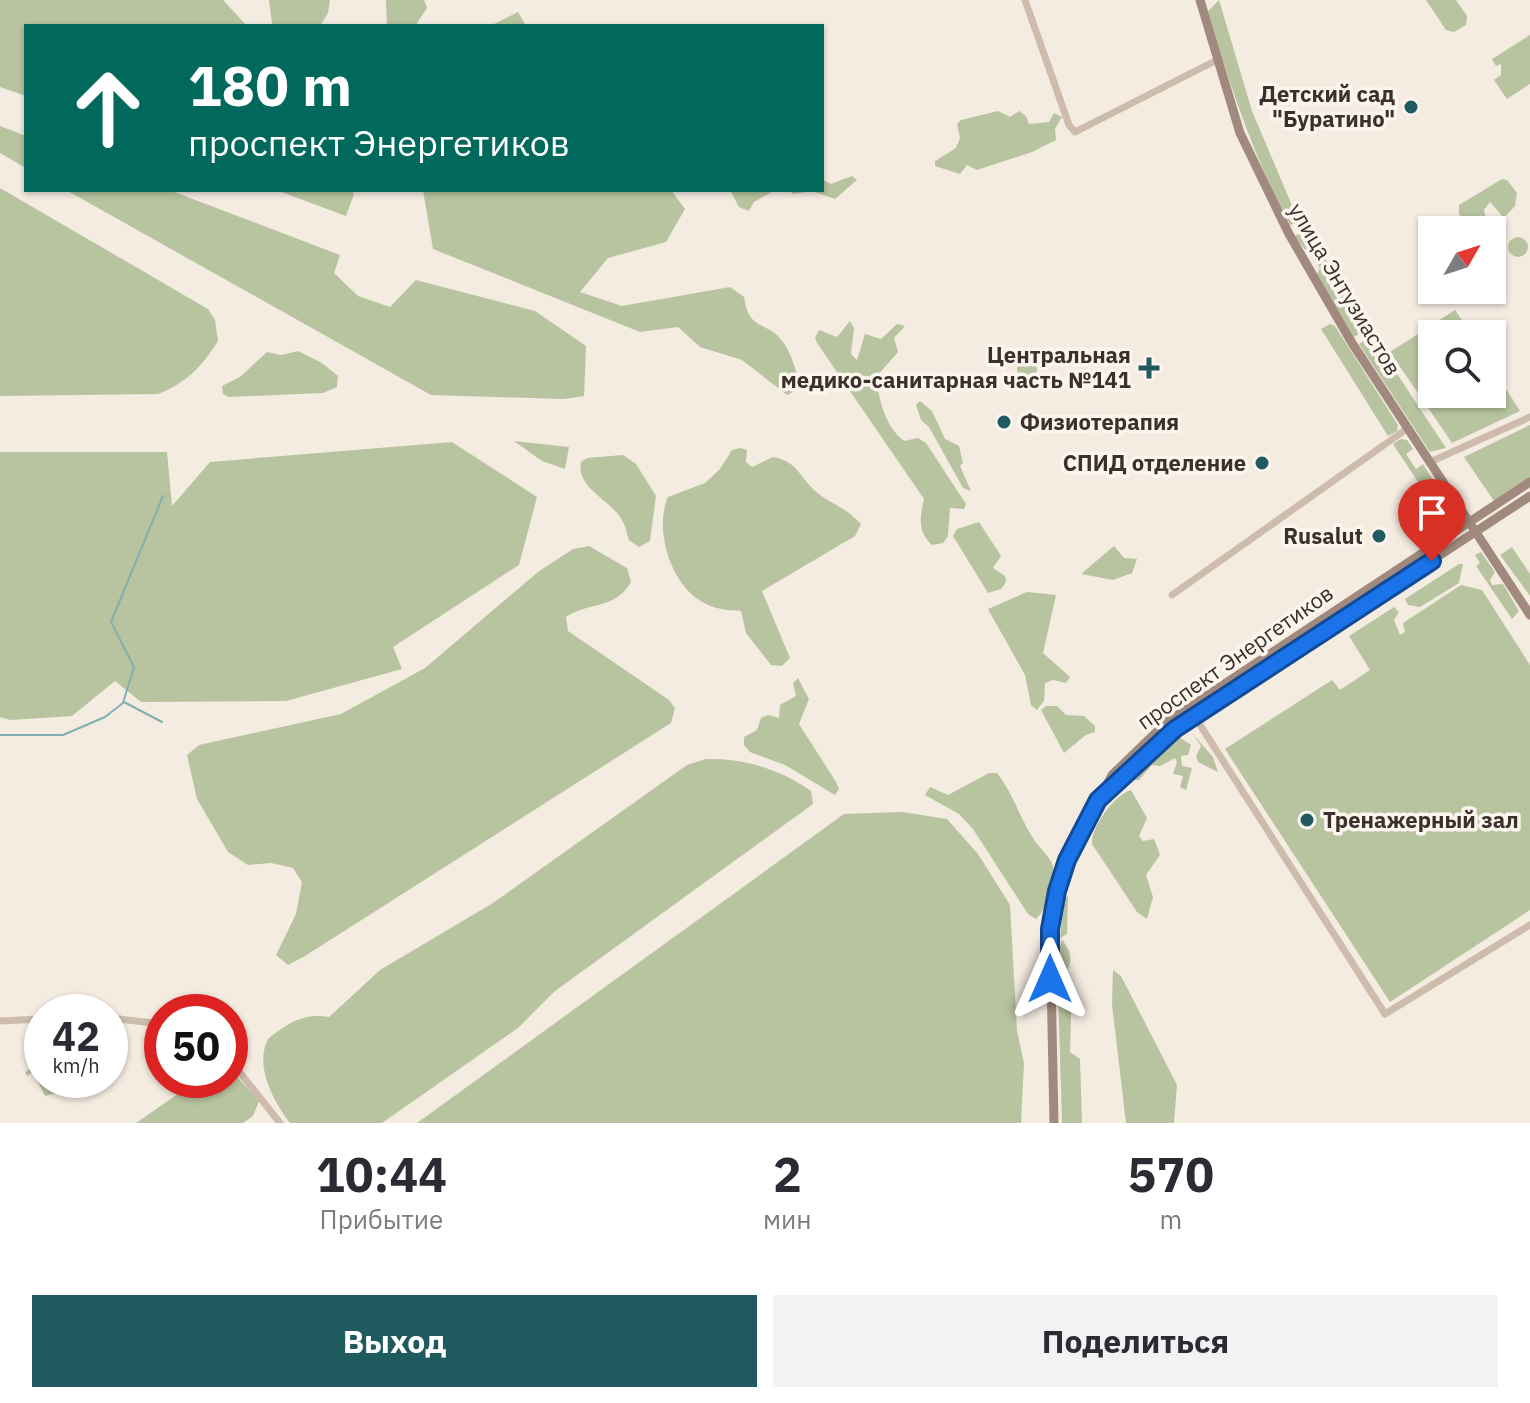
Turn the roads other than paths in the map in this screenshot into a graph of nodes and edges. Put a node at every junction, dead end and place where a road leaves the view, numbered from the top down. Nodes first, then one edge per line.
1 (1025, 0) edge
2 (1211, 0) edge
3 (1201, 3) edge
4 (1215, 61) junction
5 (1530, 417) edge
6 (1408, 428) junction
7 (1430, 462) junction
8 (1530, 482) edge
9 (1530, 496) edge
10 (1469, 521) junction
11 (1476, 532) junction
12 (1172, 595) dead end
13 (1530, 615) edge
14 (1321, 618) junction
15 (1329, 628) junction
16 (1279, 646) junction
17 (1286, 657) junction
18 (1246, 668) junction
19 (1253, 679) junction
20 (1195, 717) junction
21 (1171, 726) junction
22 (1530, 925) edge
23 (24, 1020) edge
24 (0, 1021) edge
25 (248, 1083) edge
26 (280, 1123) edge
27 (1054, 1123) edge

1 - 4 street
2 - 3 street
3 - 4 main road, улица Энтузиастов
4 - 6 main road, улица Энтузиастов
5 - 7 street
6 - 7 main road, улица Энтузиастов
6 - 12 street
7 - 10 main road, улица Энтузиастов
8 - 10 main road, проспект Энергетиков
9 - 11 main road, проспект Энергетиков
10 - 11 main road, улица Энтузиастов
10 - 14 main road, проспект Энергетиков
11 - 13 main road, улица Энтузиастов
11 - 15 main road, проспект Энергетиков
14 - 15 main road
14 - 16 main road, проспект Энергетиков
15 - 17 main road, проспект Энергетиков
16 - 17 main road
16 - 18 main road, проспект Энергетиков
17 - 19 main road, проспект Энергетиков
18 - 19 main road
18 - 21 main road, проспект Энергетиков
19 - 20 main road, проспект Энергетиков
20 - 21 main road, проспект Энергетиков
20 - 22 street
21 - 27 main road, проспект Энергетиков
23 - 24 street
25 - 26 street

